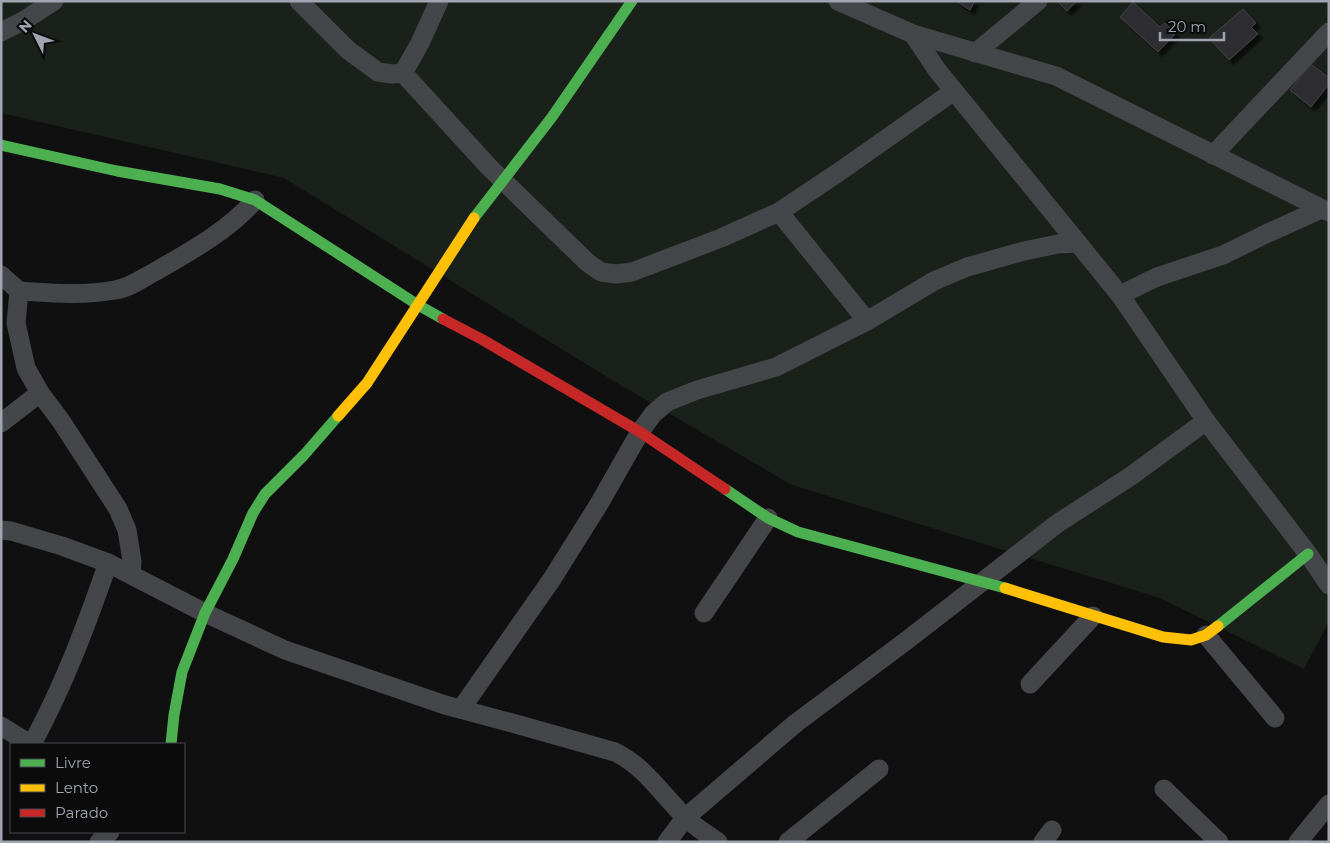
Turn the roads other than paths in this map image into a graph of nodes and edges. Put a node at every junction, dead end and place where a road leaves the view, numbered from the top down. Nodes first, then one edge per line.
1 (54, 1) edge
2 (299, 1) edge
3 (438, 1) edge
4 (632, 1) edge
5 (838, 1) edge
6 (1038, 1) edge
7 (1, 32) edge
8 (1329, 32) edge
9 (914, 34) junction
10 (975, 53) junction
11 (403, 73) junction
12 (954, 91) junction
13 (1, 144) edge
14 (1213, 155) junction
15 (504, 181) junction
16 (256, 200) junction
17 (1325, 211) edge
18 (779, 212) junction
19 (1078, 243) junction
20 (1, 275) edge
21 (19, 291) junction
22 (1120, 294) junction
23 (418, 305) junction
24 (867, 321) junction
25 (40, 393) junction
26 (1206, 421) junction
27 (1, 423) edge
28 (640, 432) junction
29 (768, 518) junction
30 (1, 530) edge
31 (1308, 554) junction
32 (108, 563) junction
33 (131, 574) junction
34 (984, 581) junction
35 (1329, 585) edge
36 (205, 613) junction
37 (704, 613) dead end
38 (1093, 616) junction
39 (1206, 635) junction
40 (1030, 684) dead end
41 (461, 709) junction
42 (1275, 718) dead end
43 (1, 726) edge
44 (29, 743) edge
45 (32, 743) edge
46 (171, 743) edge
47 (879, 769) dead end
48 (1164, 789) dead end
49 (1329, 804) edge
50 (685, 818) junction
51 (109, 833) edge
52 (99, 842) edge
53 (667, 842) edge
54 (718, 842) edge
55 (788, 842) edge
56 (1219, 842) edge
57 (1298, 842) edge

1 - 7 street
2 - 11 street
3 - 11 street
4 - 15 street
5 - 9 street
6 - 10 street
8 - 14 street
9 - 10 street
9 - 12 street
10 - 14 street
11 - 15 street
12 - 18 street
12 - 19 street
13 - 16 street
14 - 17 street
15 - 18 street
15 - 23 street
16 - 21 street
16 - 23 street
17 - 22 street
18 - 24 street
19 - 22 street
19 - 24 street
20 - 21 street
21 - 25 street
22 - 26 street
23 - 28 street
23 - 36 street
24 - 28 street
25 - 27 street
25 - 33 street
26 - 31 street
26 - 34 street
28 - 29 street
28 - 41 street
29 - 34 street
29 - 37 street
30 - 32 street
31 - 35 street
31 - 39 street
32 - 33 street
32 - 45 street
33 - 36 street
34 - 38 street
34 - 50 street
36 - 41 street
36 - 46 street
38 - 39 street
38 - 40 street
39 - 42 street
41 - 50 street
43 - 44 street
47 - 55 street
48 - 56 street
49 - 57 street
50 - 53 street
50 - 54 street
51 - 52 street

